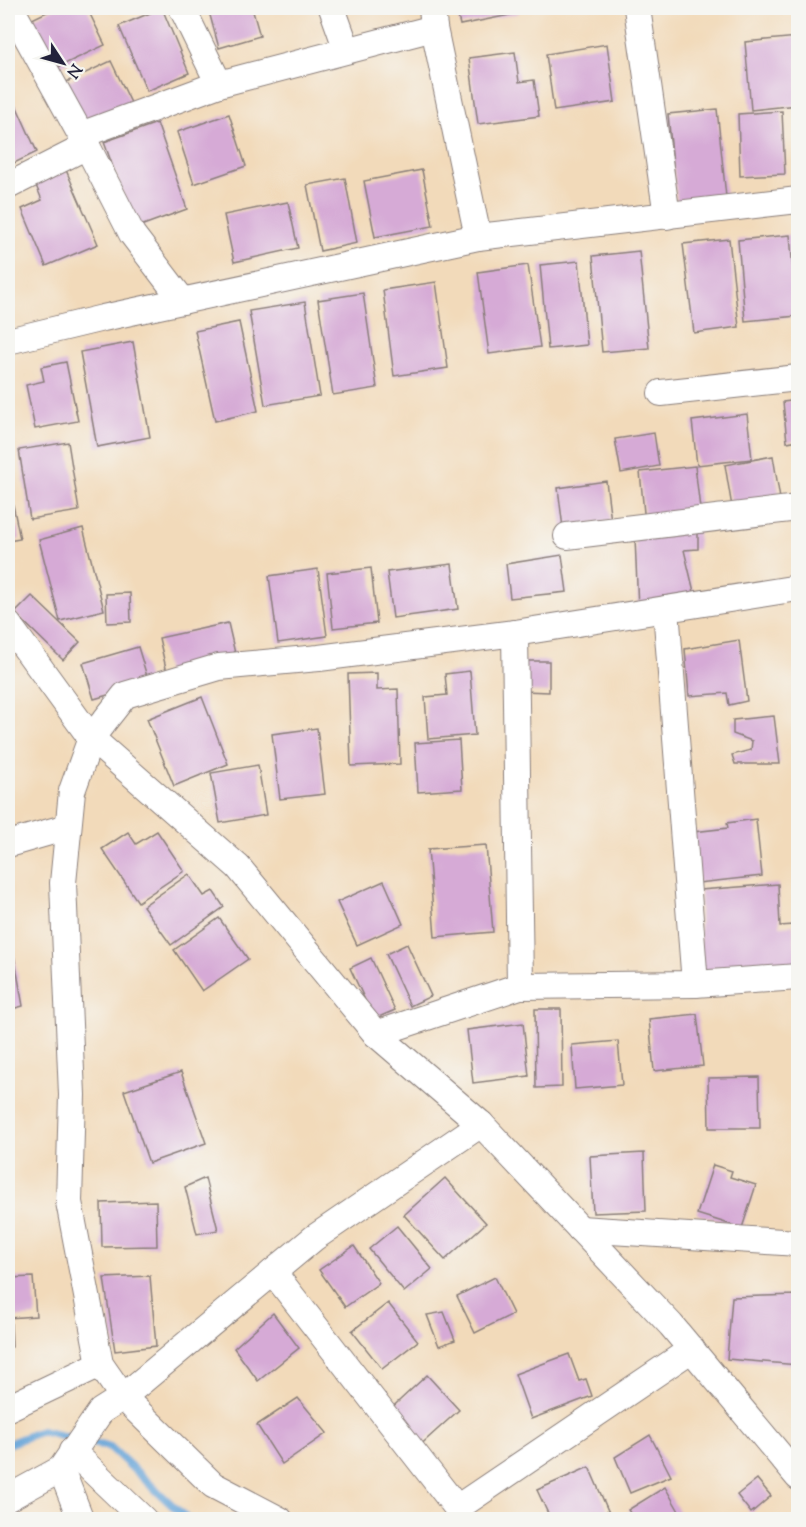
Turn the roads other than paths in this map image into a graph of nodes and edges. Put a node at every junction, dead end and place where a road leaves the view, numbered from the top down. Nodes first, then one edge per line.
1 (11, 8) edge
2 (182, 8) edge
3 (332, 8) edge
4 (637, 8) edge
5 (433, 18) edge
6 (347, 50) junction
7 (219, 84) junction
8 (84, 140) junction
9 (8, 186) edge
10 (798, 200) edge
11 (667, 216) junction
12 (478, 237) junction
13 (183, 301) junction
14 (8, 341) edge
15 (798, 378) edge
16 (661, 393) dead end
17 (798, 508) edge
18 (567, 536) dead end
19 (798, 588) edge
20 (666, 609) junction
21 (8, 624) edge
22 (515, 633) junction
23 (91, 738) junction
24 (67, 827) junction
25 (8, 844) edge
26 (798, 977) edge
27 (695, 984) junction
28 (520, 986) junction
29 (376, 1034) junction
30 (481, 1124) junction
31 (580, 1229) junction
32 (798, 1243) edge
33 (273, 1272) junction
34 (692, 1349) junction
35 (100, 1364) junction
36 (123, 1397) junction
37 (8, 1408) edge
38 (66, 1460) junction
39 (798, 1477) edge
40 (8, 1498) edge
41 (458, 1514) edge
42 (81, 1520) edge
43 (144, 1520) edge
44 (280, 1520) edge

1 - 8 street
2 - 7 street
3 - 6 street
4 - 11 street
5 - 6 street
5 - 12 street
6 - 7 street
7 - 8 street
8 - 9 street
8 - 13 street
10 - 11 street
11 - 12 street
12 - 13 street
13 - 14 street
15 - 16 street
17 - 18 street
19 - 20 street
20 - 22 street
20 - 27 street
21 - 23 street
22 - 23 street
22 - 28 street
23 - 24 street
23 - 29 street
24 - 25 street
24 - 35 street
26 - 27 street
27 - 28 street
28 - 29 street
29 - 30 street
30 - 31 street
30 - 33 street
31 - 32 street
31 - 34 street
33 - 36 street
33 - 41 street
34 - 39 street
34 - 41 street
35 - 36 street
35 - 37 street
36 - 38 street
36 - 44 street
38 - 40 street
38 - 42 street
38 - 43 street

